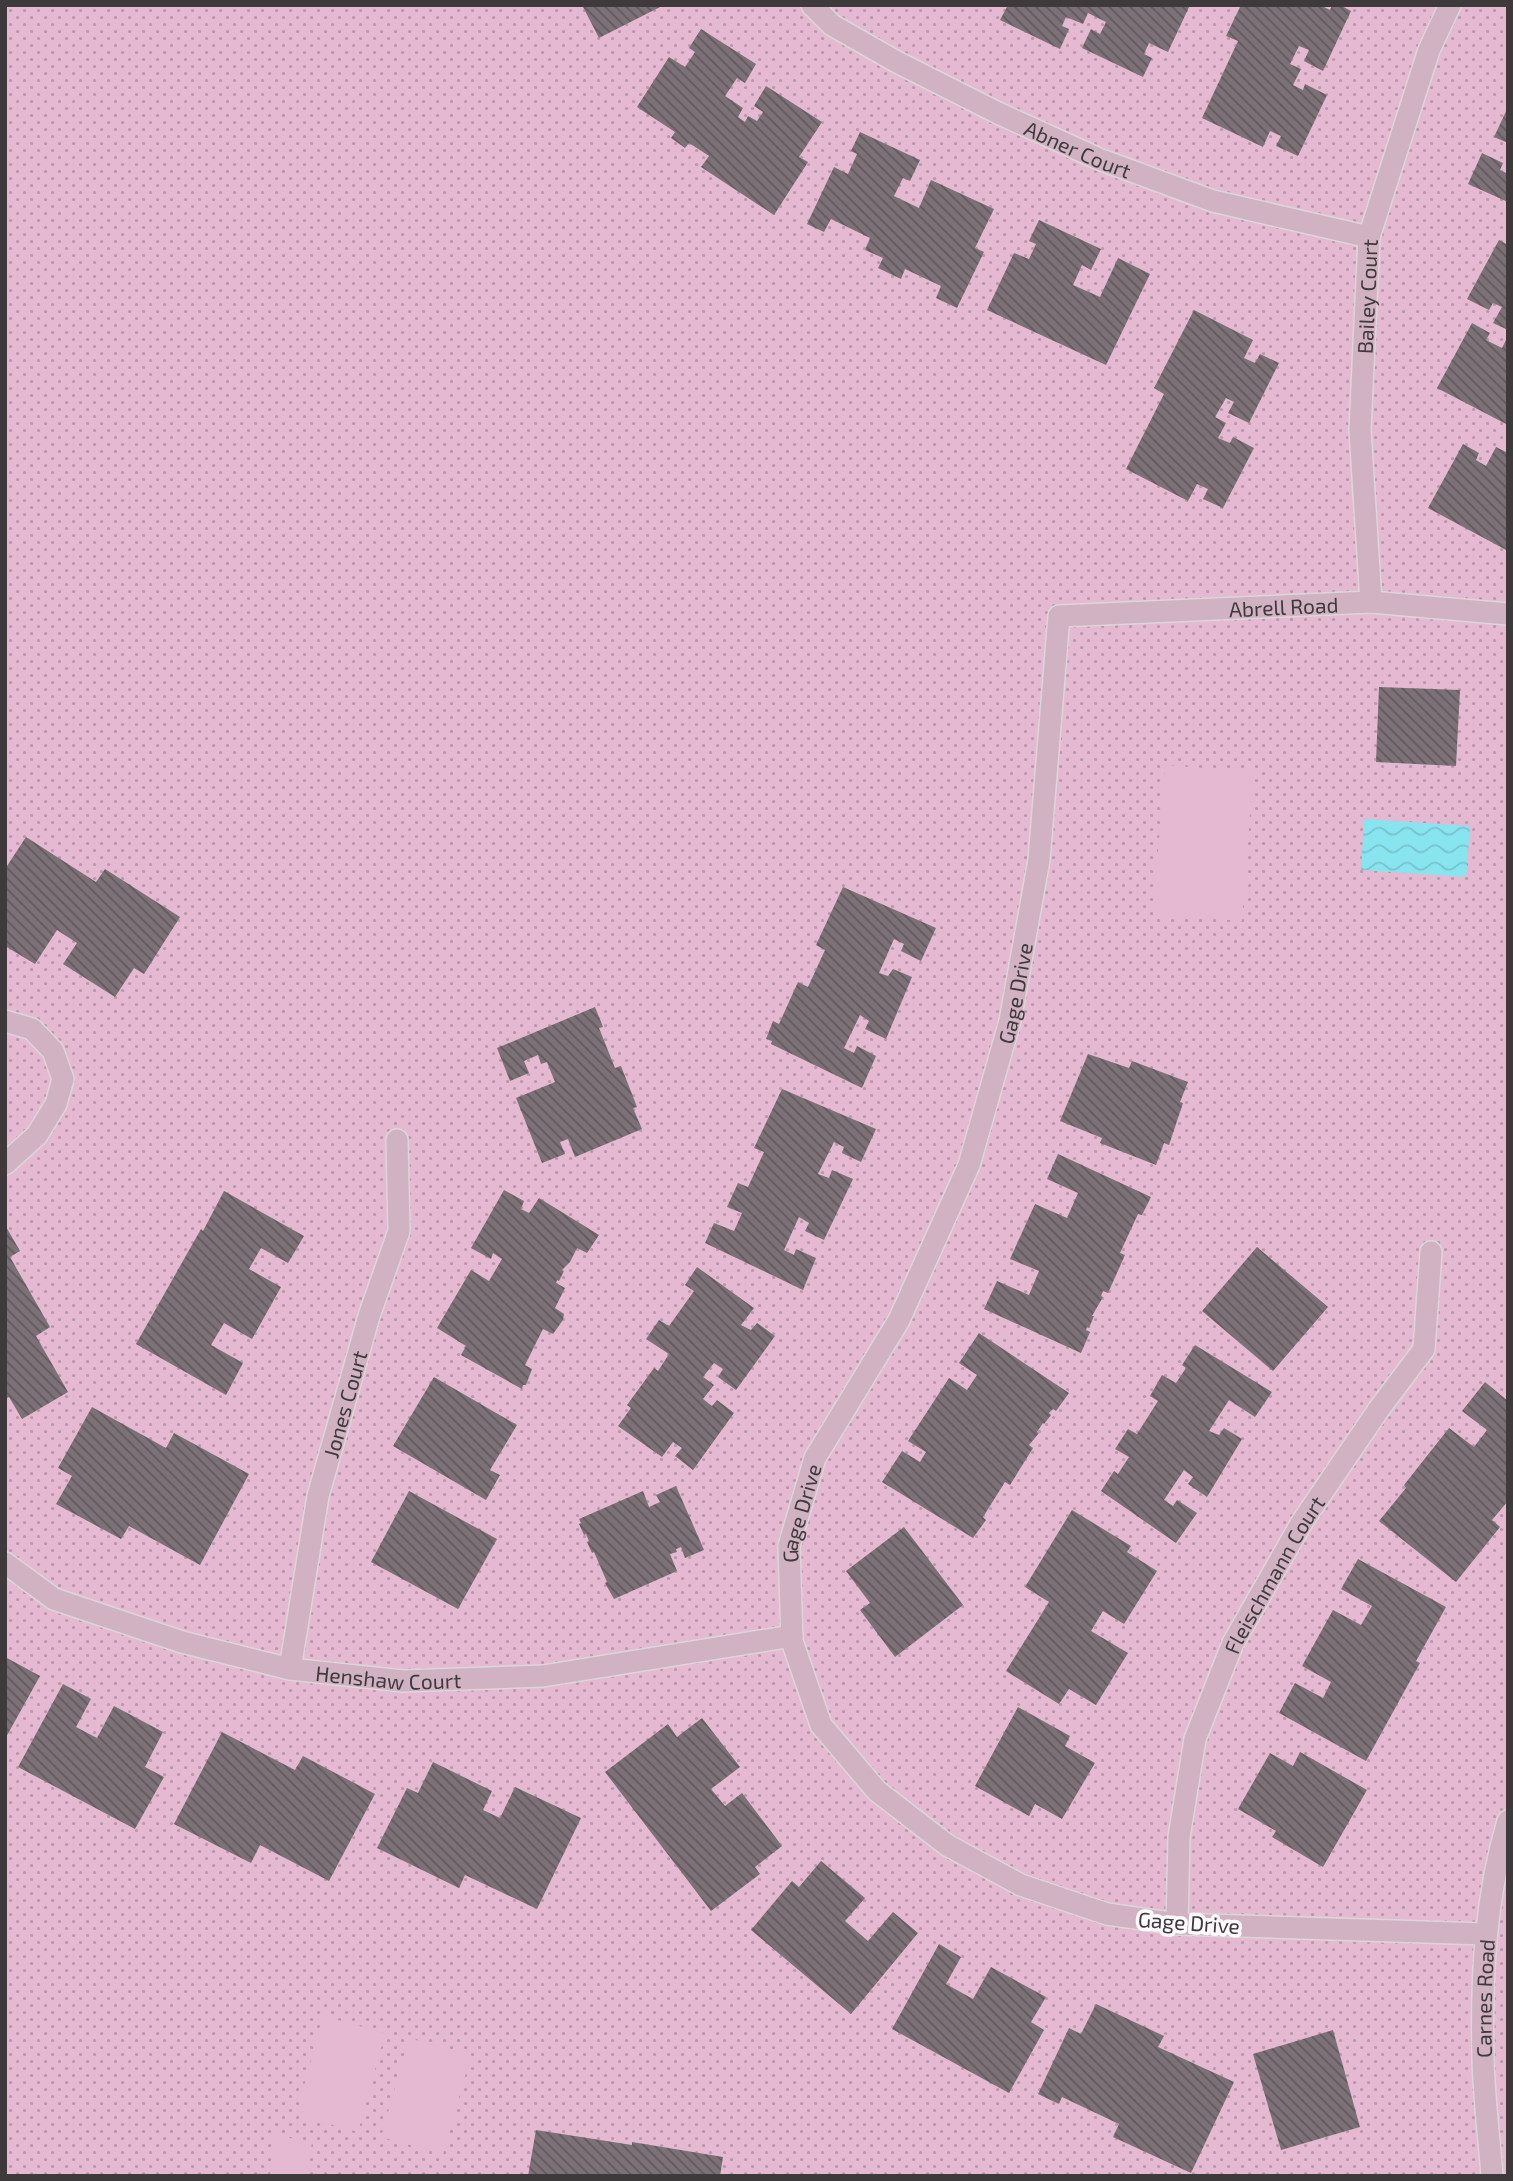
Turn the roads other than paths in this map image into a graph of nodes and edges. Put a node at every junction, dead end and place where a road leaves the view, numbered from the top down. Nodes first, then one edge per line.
1 (812, 5) edge
2 (1450, 5) edge
3 (1369, 237) junction
4 (1371, 602) junction
5 (1508, 614) edge
6 (1059, 616) joint
7 (5, 1021) edge
8 (397, 1140) dead end
9 (5, 1164) edge
10 (1431, 1252) dead end
11 (5, 1563) edge
12 (792, 1636) junction
13 (290, 1669) junction
14 (1508, 1821) edge
15 (1177, 1924) junction
16 (1485, 1934) junction
17 (1493, 2176) edge

1 - 3 street, Abner Court
2 - 3 street, Bailey Court
3 - 4 street, Bailey Court
4 - 5 street, Abrell Road
4 - 6 street, Abrell Road
6 - 12 street, Gage Drive
7 - 9 street
8 - 13 street, Jones Court
10 - 15 street, Fleischmann Court
11 - 13 street, Henshaw Court
12 - 13 street, Henshaw Court
12 - 15 street, Gage Drive
14 - 16 street, Carnes Road
15 - 16 street, Gage Drive
16 - 17 street, Carnes Road

